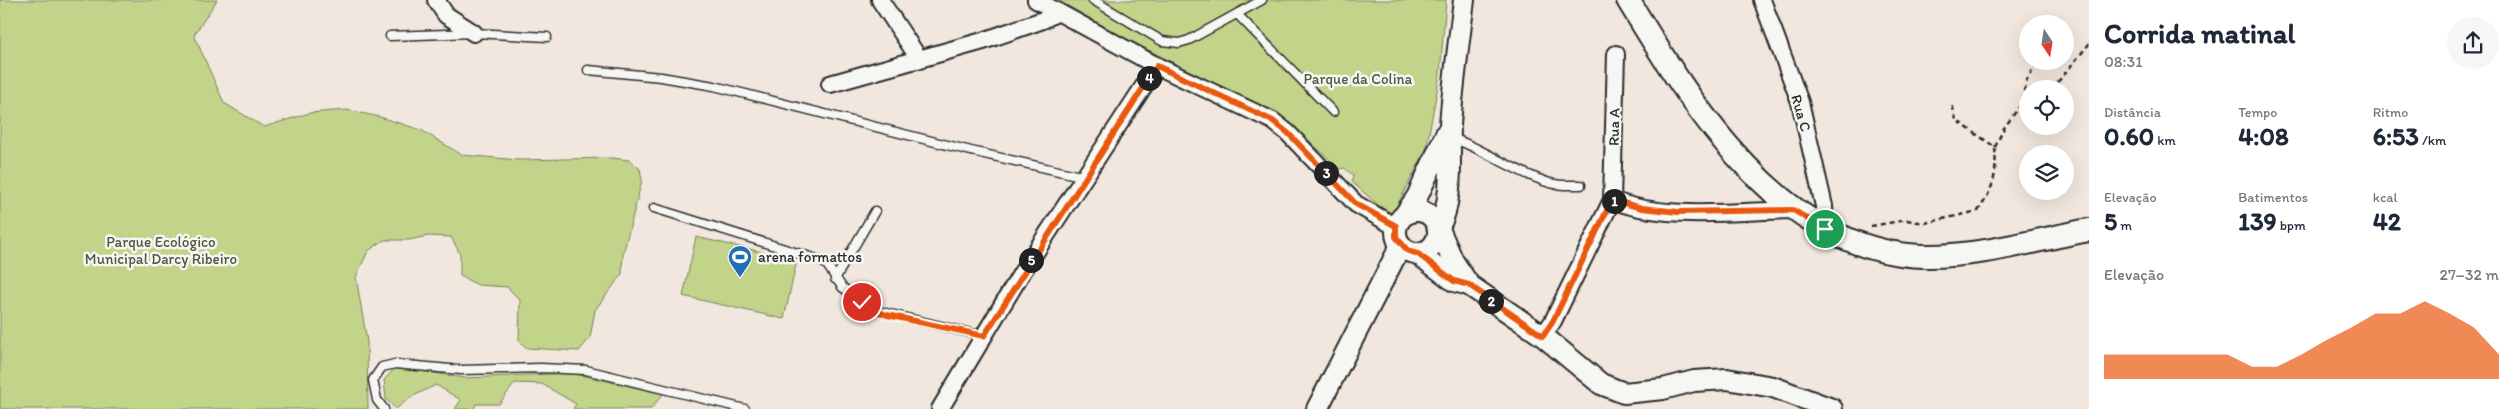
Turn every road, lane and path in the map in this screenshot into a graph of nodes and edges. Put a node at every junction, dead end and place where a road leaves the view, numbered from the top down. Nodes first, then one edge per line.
1 (436, 0) edge
2 (880, 0) edge
3 (1036, 0) edge
4 (1093, 0) edge
5 (1262, 0) edge
6 (1464, 0) edge
7 (1628, 0) edge
8 (1762, 0) edge
9 (1056, 13) junction
10 (1237, 14) junction
11 (474, 33) junction
12 (390, 36) dead end
13 (547, 37) dead end
14 (2089, 44) edge
15 (1616, 54) dead end
16 (920, 60) junction
17 (1157, 66) junction
18 (588, 70) dead end
19 (2033, 70) edge
20 (2059, 80) edge
21 (830, 84) dead end
22 (1952, 104) dead end
23 (1333, 112) dead end
24 (1450, 132) junction
25 (1995, 147) junction
26 (1085, 176) junction
27 (1581, 185) dead end
28 (1612, 200) junction
29 (654, 208) dead end
30 (1793, 210) junction
31 (875, 211) dead end
32 (1866, 225) dead end
33 (1439, 228) junction
34 (1825, 229) junction
35 (2089, 230) edge
36 (1406, 238) junction
37 (835, 279) junction
38 (1469, 285) junction
39 (984, 336) junction
40 (1543, 336) junction
41 (384, 409) edge
42 (745, 409) edge
43 (940, 409) edge
44 (1317, 409) edge
45 (1832, 409) edge

1 - 11 street
2 - 16 street
3 - 9 street
4 - 10 lane
5 - 10 lane
6 - 24 street
7 - 30 main road
8 - 34 street, Rua C
9 - 16 street
9 - 17 street
10 - 23 lane
11 - 12 lane
11 - 13 lane
14 - 20 path
15 - 28 street, Rua A
16 - 21 street
17 - 26 street
17 - 36 street
18 - 26 lane
19 - 25 path
22 - 25 path
24 - 27 lane
24 - 33 street
24 - 36 street
25 - 32 path
26 - 39 street
28 - 30 street
28 - 40 street, Rua A
29 - 37 lane
30 - 34 main road
31 - 37 lane
33 - 36 street
33 - 36 street
33 - 38 street
34 - 35 main road
36 - 38 street
36 - 44 street
37 - 39 lane
38 - 40 street
39 - 43 street
40 - 45 street
41 - 42 lane

